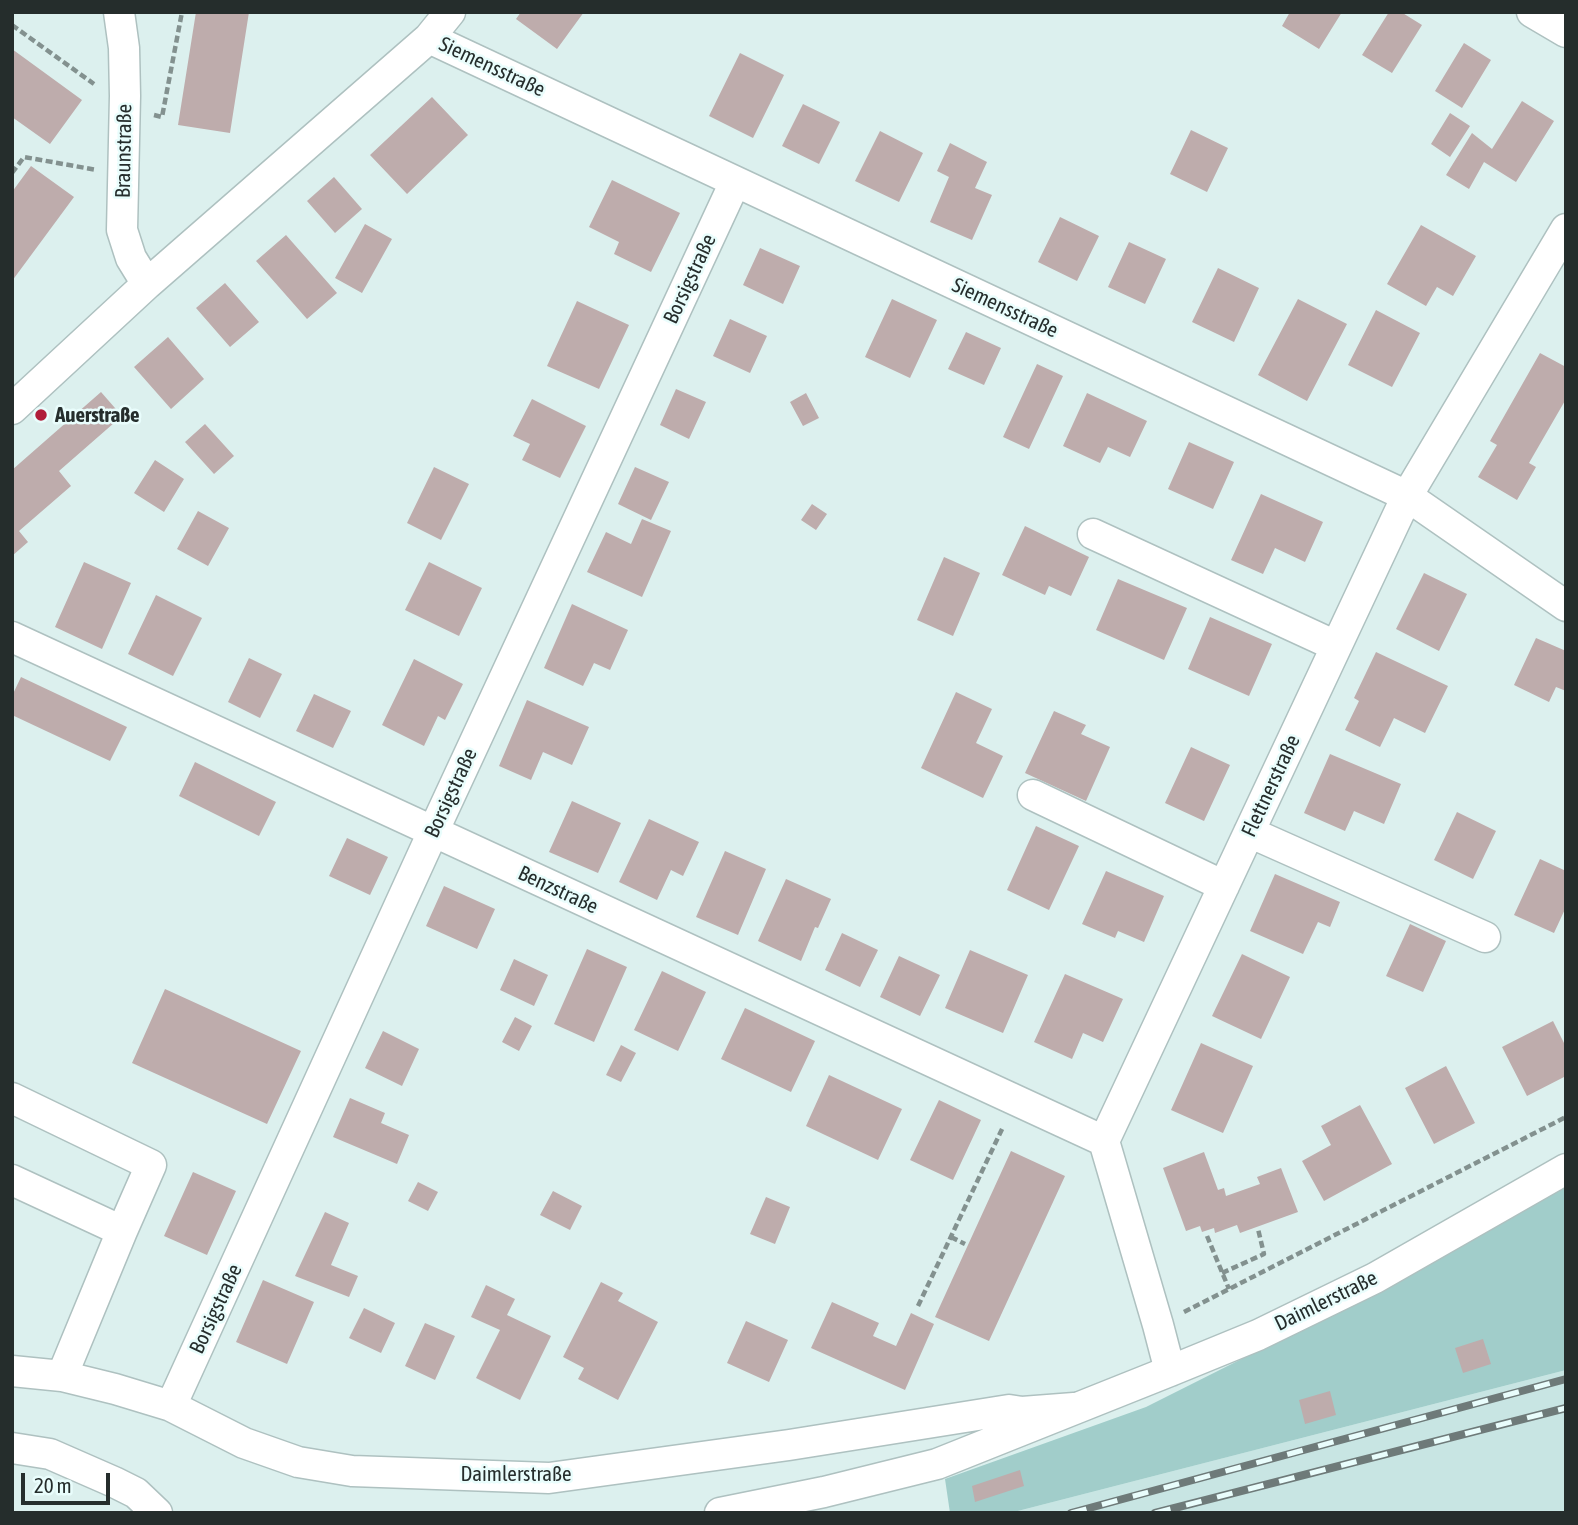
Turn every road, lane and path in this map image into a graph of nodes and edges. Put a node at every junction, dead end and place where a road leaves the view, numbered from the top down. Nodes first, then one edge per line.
1 (119, 12) edge
2 (182, 12) edge
3 (450, 12) edge
4 (1532, 12) edge
5 (12, 25) edge
6 (1566, 32) edge
7 (429, 38) junction
8 (125, 106) junction
9 (12, 173) edge
10 (124, 175) junction
11 (735, 182) junction
12 (1566, 229) edge
13 (147, 284) junction
14 (12, 409) edge
15 (1407, 496) junction
16 (1093, 534) dead end
17 (1566, 606) edge
18 (12, 637) edge
19 (1336, 646) junction
20 (1033, 796) dead end
21 (433, 832) junction
22 (1249, 832) junction
23 (1224, 886) junction
24 (1485, 937) dead end
25 (12, 1098) edge
26 (1015, 1100) junction
27 (1566, 1117) edge
28 (1104, 1141) junction
29 (1566, 1169) edge
30 (12, 1180) edge
31 (1258, 1229) dead end
32 (122, 1231) junction
33 (1207, 1236) dead end
34 (951, 1237) junction
35 (964, 1244) dead end
36 (1222, 1273) junction
37 (1229, 1289) junction
38 (918, 1306) dead end
39 (1158, 1325) junction
40 (12, 1371) edge
41 (1170, 1371) junction
42 (62, 1376) junction
43 (171, 1406) junction
44 (1074, 1408) junction
45 (12, 1448) edge
46 (157, 1513) edge
47 (720, 1513) edge

1 - 8 street, Braunstraße
2 - 8 path
3 - 7 street
4 - 6 street
5 - 8 path
7 - 11 street, Siemensstraße
7 - 13 street
8 - 10 street, Braunstraße
9 - 10 path
10 - 13 street, Braunstraße
11 - 15 street, Siemensstraße
11 - 21 street, Borsigstraße
12 - 15 street, Flettnerstraße
13 - 14 street
15 - 17 street, Siemensstraße
15 - 19 street, Flettnerstraße
16 - 19 street
18 - 21 street, Benzstraße
19 - 22 street, Flettnerstraße
20 - 23 street
21 - 26 street, Benzstraße
21 - 43 street, Borsigstraße
22 - 23 street, Flettnerstraße
22 - 24 street
23 - 28 street, Flettnerstraße
25 - 32 street
26 - 28 street, Benzstraße
26 - 34 path
27 - 37 path
28 - 39 street
29 - 41 street, Daimlerstraße
30 - 32 street
31 - 36 path
32 - 42 street
33 - 36 path
34 - 35 path
34 - 38 path
36 - 37 path
37 - 39 path
39 - 41 street
40 - 42 street, Daimlerstraße
41 - 44 street, Daimlerstraße
42 - 43 street, Daimlerstraße
43 - 44 street, Daimlerstraße
44 - 47 street, Daimlerstraße
45 - 46 street

